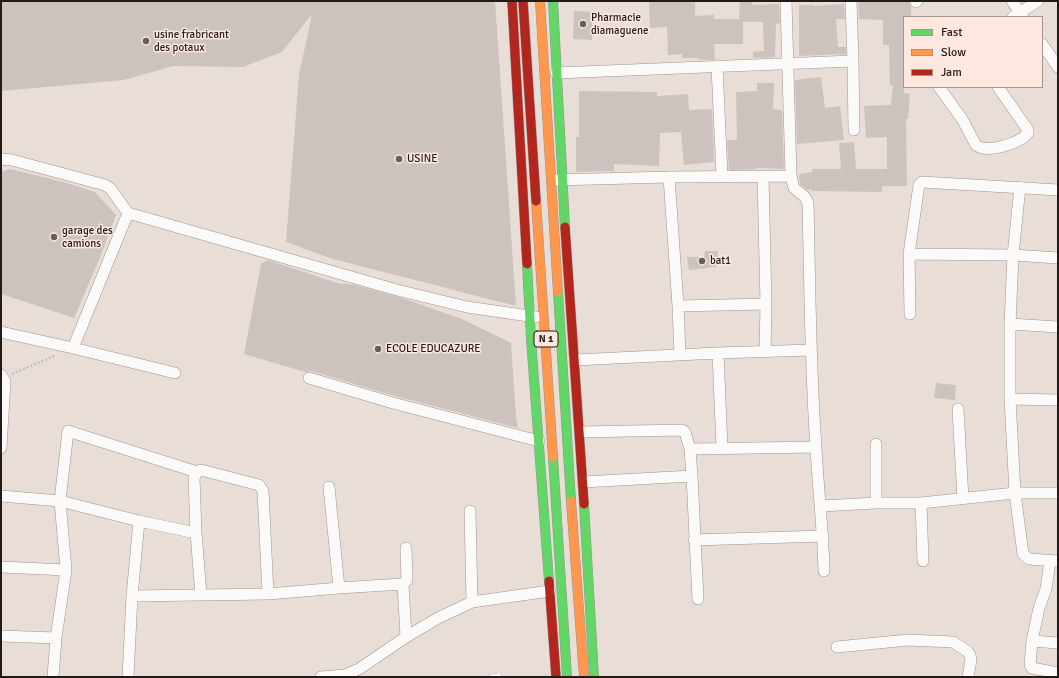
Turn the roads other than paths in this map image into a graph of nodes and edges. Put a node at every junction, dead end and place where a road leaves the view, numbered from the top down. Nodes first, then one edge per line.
1 (512, 1) edge
2 (523, 1) edge
3 (540, 1) edge
4 (553, 1) edge
5 (786, 1) edge
6 (851, 1) edge
7 (1012, 1) edge
8 (1038, 1) edge
9 (1019, 16) edge
10 (1043, 45) edge
11 (853, 61) junction
12 (787, 63) junction
13 (717, 66) junction
14 (1058, 66) edge
15 (556, 73) junction
16 (939, 88) edge
17 (999, 88) edge
18 (854, 130) dead end
19 (1, 159) edge
20 (722, 176) junction
21 (763, 176) junction
22 (792, 176) junction
23 (669, 177) junction
24 (557, 180) junction
25 (1020, 187) junction
26 (1058, 190) edge
27 (128, 213) junction
28 (909, 254) junction
29 (1013, 255) junction
30 (1058, 258) edge
31 (766, 304) junction
32 (678, 306) junction
33 (910, 314) dead end
34 (531, 316) junction
35 (544, 318) junction
36 (1010, 324) junction
37 (1058, 327) edge
38 (1, 332) edge
39 (72, 348) junction
40 (811, 350) junction
41 (765, 351) junction
42 (718, 353) junction
43 (680, 355) junction
44 (575, 360) junction
45 (175, 373) dead end
46 (2, 376) edge
47 (309, 378) dead end
48 (1010, 399) junction
49 (1058, 400) edge
50 (958, 409) dead end
51 (580, 432) junction
52 (539, 441) junction
53 (876, 444) dead end
54 (816, 447) junction
55 (1, 448) edge
56 (722, 448) junction
57 (690, 449) junction
58 (197, 472) junction
59 (692, 476) junction
60 (583, 482) junction
61 (329, 487) dead end
62 (1015, 493) junction
63 (1058, 493) edge
64 (1, 496) edge
65 (962, 499) junction
66 (60, 501) junction
67 (876, 503) junction
68 (921, 503) junction
69 (821, 506) junction
70 (470, 511) dead end
71 (138, 521) junction
72 (196, 533) junction
73 (823, 536) junction
74 (694, 540) junction
75 (406, 548) dead end
76 (923, 561) dead end
77 (1054, 561) edge
78 (1, 567) edge
79 (66, 570) junction
80 (824, 571) dead end
81 (403, 584) junction
82 (338, 588) junction
83 (550, 591) junction
84 (268, 594) junction
85 (201, 595) junction
86 (132, 596) junction
87 (698, 599) dead end
88 (472, 602) junction
89 (1, 636) edge
90 (406, 637) junction
91 (56, 638) junction
92 (1032, 641) junction
93 (1058, 643) edge
94 (837, 647) dead end
95 (1058, 673) edge
96 (499, 676) edge
97 (53, 677) edge
98 (128, 677) edge
99 (321, 677) edge
100 (492, 677) edge
101 (556, 677) edge
102 (567, 677) edge
103 (584, 677) edge
104 (594, 677) edge
105 (968, 677) edge

1 - 34 main road
2 - 35 main road, N 1
3 - 24 main road, N 1
4 - 15 main road
5 - 12 street
6 - 11 street
7 - 9 street
8 - 9 street
10 - 14 street
11 - 12 street
11 - 18 street
12 - 13 street
12 - 22 street
13 - 15 street
13 - 20 street
15 - 24 main road
16 - 17 street
19 - 27 street
20 - 21 street
20 - 23 street
21 - 22 street
21 - 31 street
22 - 40 street
23 - 24 street
23 - 32 street
24 - 44 main road
24 - 103 main road, N 1
25 - 26 street
25 - 28 street
25 - 29 street
27 - 34 street
27 - 39 street
28 - 29 street
28 - 33 street
29 - 30 street
29 - 36 street
31 - 32 street
31 - 41 street
32 - 43 street
34 - 35 street
34 - 52 main road
35 - 102 main road, N 1
36 - 37 street
36 - 48 street
38 - 39 street
39 - 45 street
40 - 41 street
40 - 54 street
41 - 42 street
42 - 43 street
42 - 56 street
43 - 44 street
44 - 51 main road
46 - 55 street
47 - 52 street
48 - 49 street
48 - 62 street
50 - 65 street
51 - 57 street
51 - 60 main road
52 - 83 main road
53 - 67 street
54 - 56 street
54 - 69 street
56 - 57 street
57 - 59 street
58 - 66 street
58 - 72 street
58 - 84 street
59 - 60 street
59 - 74 street
60 - 104 main road
61 - 82 street
62 - 63 street
62 - 65 street
62 - 77 street
64 - 66 street
65 - 68 street
66 - 71 street
66 - 79 street
67 - 68 street
67 - 69 street
68 - 76 street
69 - 73 street
70 - 88 street
71 - 72 street
71 - 86 street
72 - 85 street
73 - 74 street
73 - 80 street
74 - 87 street
75 - 81 street
77 - 92 street
78 - 79 street
79 - 91 street
81 - 82 street
81 - 90 street
82 - 84 street
83 - 88 street
83 - 101 main road
84 - 85 street
85 - 86 street
86 - 98 street
88 - 90 street
89 - 91 street
90 - 99 street
91 - 97 street
92 - 93 street
92 - 95 street
94 - 105 street
96 - 100 lane

